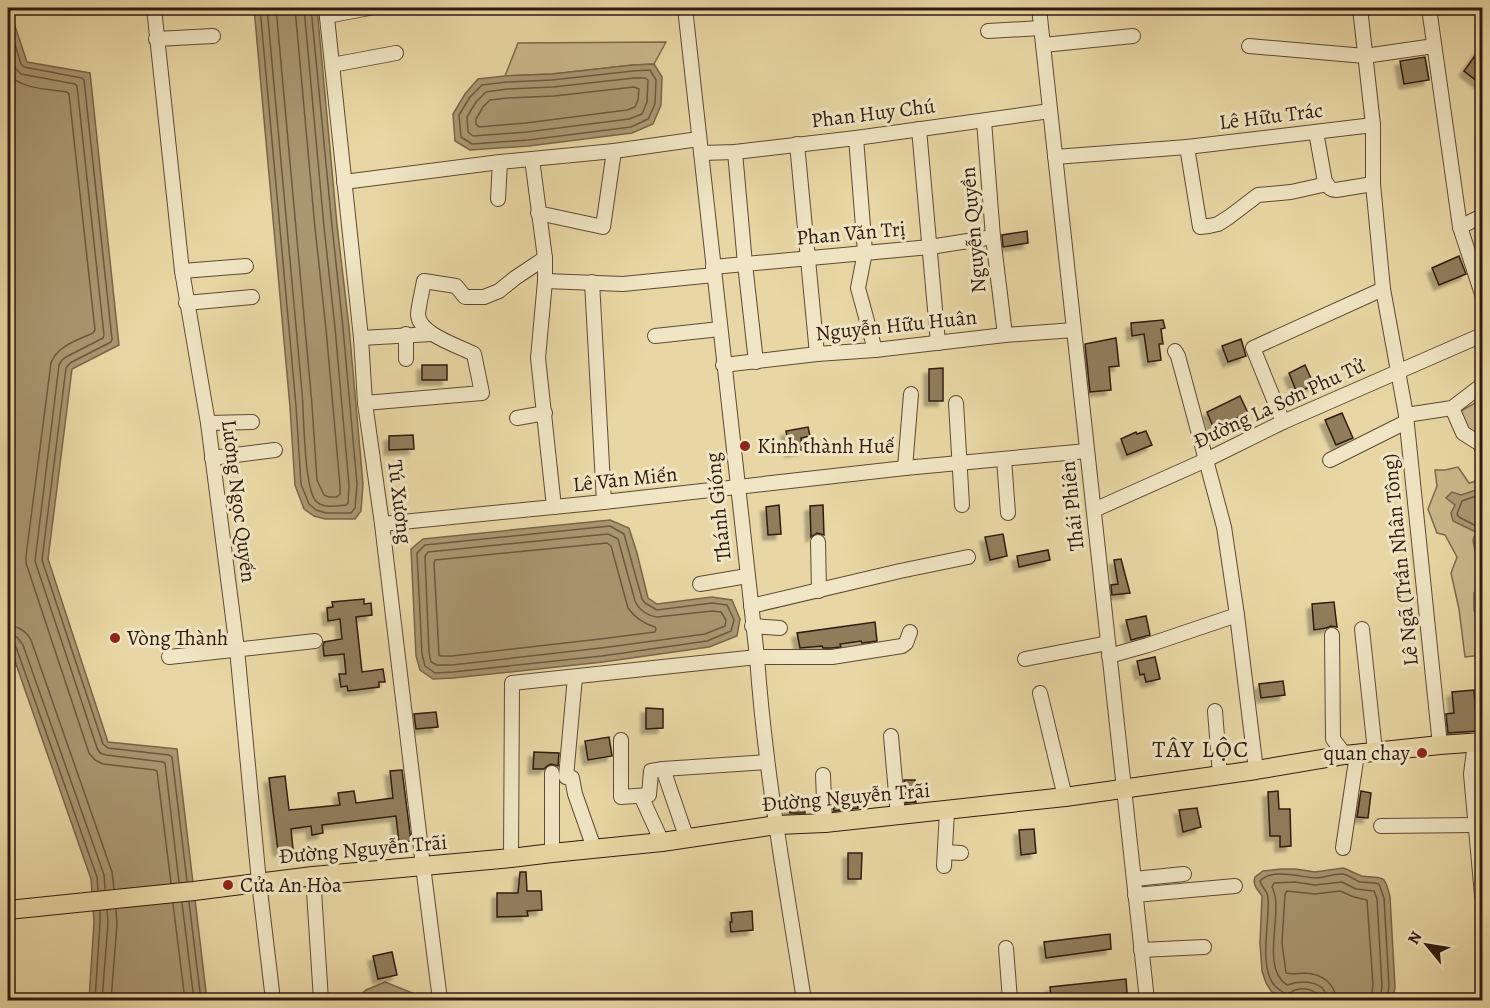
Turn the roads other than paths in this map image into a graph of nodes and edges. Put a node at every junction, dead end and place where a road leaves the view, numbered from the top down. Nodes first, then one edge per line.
1 (154, 8) edge
2 (369, 8) edge
3 (685, 8) edge
4 (1039, 8) edge
5 (1360, 8) edge
6 (1429, 8) edge
7 (327, 12) edge
8 (1041, 28) junction
9 (988, 31) dead end
10 (213, 36) dead end
11 (1133, 36) dead end
12 (156, 39) junction
13 (1043, 45) junction
14 (1249, 46) dead end
15 (1434, 46) junction
16 (396, 53) dead end
17 (1365, 56) junction
18 (332, 65) junction
19 (1050, 111) junction
20 (984, 121) junction
21 (1373, 125) junction
22 (919, 129) junction
23 (1316, 132) junction
24 (856, 138) junction
25 (797, 144) junction
26 (700, 146) junction
27 (1187, 147) junction
28 (614, 151) junction
29 (735, 152) junction
30 (1055, 157) junction
31 (532, 159) junction
32 (500, 162) junction
33 (344, 182) junction
34 (1327, 184) junction
35 (1373, 184) junction
36 (498, 199) dead end
37 (538, 213) junction
38 (1482, 216) edge
39 (1460, 227) junction
40 (993, 237) junction
41 (930, 247) junction
42 (865, 252) junction
43 (545, 258) junction
44 (808, 259) junction
45 (745, 264) junction
46 (246, 266) dead end
47 (182, 271) junction
48 (713, 271) junction
49 (545, 281) junction
50 (592, 282) junction
51 (1383, 290) junction
52 (1482, 294) edge
53 (252, 297) dead end
54 (186, 303) junction
55 (720, 329) junction
56 (1074, 330) junction
57 (406, 334) junction
58 (432, 334) junction
59 (1005, 334) junction
60 (655, 336) dead end
61 (1482, 336) edge
62 (361, 338) junction
63 (938, 343) junction
64 (875, 350) junction
65 (1175, 351) dead end
66 (817, 354) junction
67 (406, 358) dead end
68 (756, 362) junction
69 (723, 365) junction
70 (1398, 372) junction
71 (1482, 385) edge
72 (910, 394) dead end
73 (365, 403) junction
74 (956, 404) dead end
75 (1452, 408) junction
76 (545, 412) junction
77 (517, 418) dead end
78 (1406, 418) junction
79 (252, 422) dead end
80 (1283, 422) junction
81 (208, 423) junction
82 (1482, 445) edge
83 (275, 450) dead end
84 (1087, 451) junction
85 (212, 458) junction
86 (1004, 459) junction
87 (1206, 460) junction
88 (1330, 460) dead end
89 (959, 463) junction
90 (905, 468) junction
91 (737, 488) junction
92 (604, 502) junction
93 (962, 505) dead end
94 (554, 507) junction
95 (1094, 510) junction
96 (1008, 513) dead end
97 (382, 524) junction
98 (818, 542) dead end
99 (968, 557) dead end
100 (747, 576) junction
101 (700, 584) dead end
102 (819, 591) junction
103 (751, 606) junction
104 (1238, 615) junction
105 (752, 626) junction
106 (780, 628) dead end
107 (1362, 629) dead end
108 (910, 632) dead end
109 (1332, 635) dead end
110 (315, 641) dead end
111 (237, 649) junction
112 (1109, 650) junction
113 (169, 657) dead end
114 (757, 657) junction
115 (1025, 660) dead end
116 (575, 677) junction
117 (1040, 693) dead end
118 (1215, 711) dead end
119 (891, 736) dead end
120 (621, 740) dead end
121 (1479, 743) edge
122 (1440, 745) junction
123 (1375, 752) junction
124 (1351, 755) junction
125 (767, 762) junction
126 (663, 769) junction
127 (1256, 770) junction
128 (552, 773) dead end
129 (823, 775) dead end
130 (1220, 776) junction
131 (1124, 789) junction
132 (641, 796) junction
133 (1065, 797) junction
134 (1479, 808) edge
135 (947, 811) junction
136 (898, 816) junction
137 (825, 823) junction
138 (777, 825) junction
139 (1475, 825) junction
140 (1381, 826) dead end
141 (687, 839) junction
142 (663, 842) junction
143 (594, 848) junction
144 (1343, 848) dead end
145 (552, 853) junction
146 (961, 853) dead end
147 (511, 858) junction
148 (423, 866) junction
149 (1184, 874) dead end
150 (1482, 875) edge
151 (313, 876) junction
152 (1134, 879) junction
153 (259, 882) junction
154 (1235, 886) dead end
155 (1482, 894) edge
156 (1135, 895) junction
157 (8, 910) edge
158 (1203, 947) dead end
159 (1006, 948) dead end
160 (1141, 950) junction
161 (273, 1000) edge
162 (321, 1000) edge
163 (440, 1000) edge
164 (804, 1000) edge
165 (1010, 1000) edge
166 (1131, 1000) edge
167 (1147, 1000) edge

1 - 12 street, Lương Ngọc Quyến
2 - 7 street
3 - 26 street, Thánh Gióng
4 - 8 street, Thái Phiên
5 - 17 street
6 - 15 street
7 - 18 street, Tú Xương
8 - 9 street
8 - 13 street, Thái Phiên
10 - 12 street
11 - 13 street
12 - 47 street, Lương Ngọc Quyến
13 - 19 street, Thái Phiên
14 - 17 street
15 - 17 street
15 - 39 street
16 - 18 street
17 - 21 street
18 - 33 street, Tú Xương
19 - 20 street, Phan Huy Chú
19 - 30 street, Thái Phiên
20 - 22 street, Phan Huy Chú
20 - 40 street, Nguyễn Quyền
21 - 23 street, Lê Hữu Trác
21 - 35 street, Lê Ngã (Trần Nhân Tông)
22 - 24 street, Phan Huy Chú
22 - 41 street
23 - 27 street, Lê Hữu Trác
23 - 34 street
24 - 25 street, Phan Huy Chú
24 - 42 street
25 - 29 street, Phan Huy Chú
25 - 44 street
26 - 28 street, Phan Huy Chú
26 - 29 street, Phan Huy Chú
26 - 48 street, Thánh Gióng
27 - 30 street, Lê Hữu Trác
27 - 34 street
28 - 31 street, Phan Huy Chú
28 - 37 street
29 - 45 street
30 - 56 street, Thái Phiên
31 - 32 street, Phan Huy Chú
31 - 37 street
32 - 33 street, Phan Huy Chú
32 - 36 street
33 - 62 street, Tú Xương
34 - 35 street
35 - 51 street, Lê Ngã (Trần Nhân Tông)
37 - 43 street
38 - 39 street
39 - 52 street
40 - 41 street, Phan Văn Trị
40 - 59 street, Nguyễn Quyền
41 - 42 street, Phan Văn Trị
41 - 63 street
42 - 44 street, Phan Văn Trị
42 - 64 street
43 - 49 street
43 - 58 street
44 - 45 street, Phan Văn Trị
44 - 66 street
45 - 48 street, Phan Văn Trị
45 - 68 street
46 - 47 street
47 - 54 street, Lương Ngọc Quyến
48 - 50 street, Phan Văn Trị
48 - 55 street, Thánh Gióng
49 - 50 street, Phan Văn Trị
49 - 76 street
50 - 92 street
51 - 70 street, Lê Ngã (Trần Nhân Tông)
51 - 80 street
53 - 54 street
54 - 81 street, Lương Ngọc Quyến
55 - 60 street
55 - 69 street, Thánh Gióng
56 - 59 street, Nguyễn Hữu Huân
56 - 84 street, Thái Phiên
57 - 58 street
57 - 62 street
57 - 67 street
58 - 73 street
59 - 63 street, Nguyễn Hữu Huân
61 - 70 street, Đường La Sơn Phu Tử
62 - 73 street, Tú Xương
63 - 64 street, Nguyễn Hữu Huân
64 - 66 street, Nguyễn Hữu Huân
65 - 87 street
66 - 68 street, Nguyễn Hữu Huân
68 - 69 street, Nguyễn Hữu Huân
69 - 91 street, Thánh Gióng
70 - 78 street, Lê Ngã (Trần Nhân Tông)
70 - 80 street, Đường La Sơn Phu Tử
71 - 75 street
72 - 90 street
73 - 97 street, Tú Xương
74 - 89 street
75 - 78 street
75 - 82 street
76 - 77 street
76 - 94 street
78 - 88 street
78 - 122 street, Lê Ngã (Trần Nhân Tông)
79 - 81 street
80 - 87 street, Đường La Sơn Phu Tử
81 - 85 street, Lương Ngọc Quyến
83 - 85 street
84 - 86 street, Lê Văn Miến
84 - 95 street, Thái Phiên
85 - 111 street, Lương Ngọc Quyến
86 - 89 street, Lê Văn Miến
86 - 96 street
87 - 95 street, Đường La Sơn Phu Tử
87 - 104 street
89 - 90 street, Lê Văn Miến
89 - 93 street
90 - 91 street, Lê Văn Miến
91 - 92 street, Lê Văn Miến
91 - 100 street, Thánh Gióng
92 - 94 street, Lê Văn Miến
94 - 97 street, Lê Văn Miến
95 - 112 street, Thái Phiên
97 - 148 street, Tú Xương
98 - 102 street
99 - 102 street
100 - 101 street
100 - 103 street, Thánh Gióng
102 - 103 street
103 - 105 street, Thánh Gióng
104 - 112 street
104 - 127 street
105 - 106 street
105 - 114 street, Thánh Gióng
107 - 123 street
108 - 114 street
109 - 124 street
110 - 111 street
111 - 113 street
111 - 153 street, Lương Ngọc Quyến
112 - 115 street
112 - 131 street, Thái Phiên
114 - 116 street
114 - 125 street, Thánh Gióng
116 - 143 street
116 - 147 street
117 - 133 street
118 - 130 street
119 - 136 street
120 - 132 street
121 - 122 main road, Đường Nguyễn Trãi
121 - 134 street
122 - 123 main road, Đường Nguyễn Trãi
123 - 124 main road, Đường Nguyễn Trãi
124 - 127 main road, Đường Nguyễn Trãi
124 - 144 street
125 - 126 street
125 - 138 street, Thánh Gióng
126 - 132 street
126 - 141 street
127 - 130 main road, Đường Nguyễn Trãi
128 - 145 street
129 - 137 street
130 - 131 main road, Đường Nguyễn Trãi
131 - 133 main road, Đường Nguyễn Trãi
131 - 152 street, Thái Phiên
132 - 142 street
133 - 135 main road, Đường Nguyễn Trãi
134 - 139 street
135 - 136 main road, Đường Nguyễn Trãi
135 - 146 street
136 - 137 main road, Đường Nguyễn Trãi
137 - 138 main road, Đường Nguyễn Trãi
138 - 141 main road, Đường Nguyễn Trãi
138 - 164 street, Thánh Gióng
139 - 140 street
139 - 150 street
141 - 142 main road, Đường Nguyễn Trãi
142 - 143 main road, Đường Nguyễn Trãi
143 - 145 main road, Đường Nguyễn Trãi
145 - 147 main road, Đường Nguyễn Trãi
147 - 148 main road, Đường Nguyễn Trãi
148 - 151 main road, Đường Nguyễn Trãi
148 - 163 street, Tú Xương
149 - 152 street
150 - 155 street
151 - 153 main road, Đường Nguyễn Trãi
151 - 162 street
152 - 156 street, Thái Phiên
153 - 157 main road, Đường Nguyễn Trãi
153 - 161 street, Lương Ngọc Quyến
154 - 156 street
156 - 160 street, Thái Phiên
158 - 160 street
159 - 165 street
160 - 167 street, Thái Phiên
166 - 167 street

